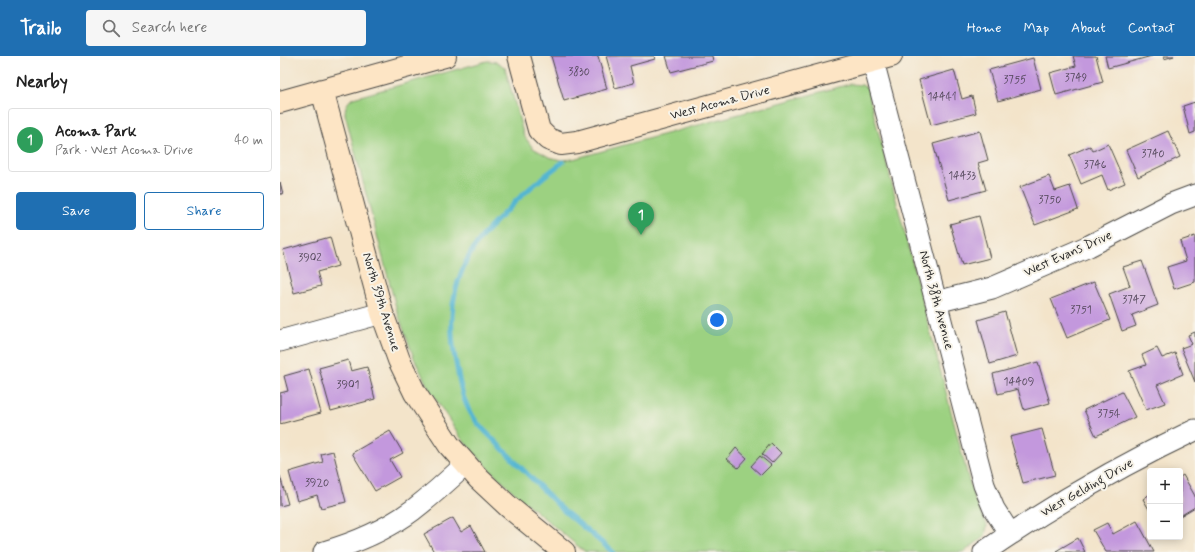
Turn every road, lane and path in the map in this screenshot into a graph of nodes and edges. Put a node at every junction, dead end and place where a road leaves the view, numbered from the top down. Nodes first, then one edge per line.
1 (445, 56) edge
2 (520, 56) edge
3 (882, 59) edge
4 (322, 90) junction
5 (280, 102) edge
6 (1195, 195) edge
7 (936, 302) junction
8 (382, 313) junction
9 (280, 341) edge
10 (1195, 430) edge
11 (466, 464) junction
12 (1010, 534) junction
13 (324, 552) edge
14 (564, 552) edge
15 (984, 552) edge

1 - 4 street
2 - 3 street, West Acoma Drive
3 - 7 street, North 38th Avenue
4 - 5 street
4 - 8 street, North 39th Avenue
6 - 7 street, West Evans Drive
7 - 12 street, North 38th Avenue
8 - 9 street
8 - 11 street, North 39th Avenue
10 - 12 street, West Gelding Drive
11 - 13 street
11 - 14 street, North 39th Avenue
12 - 15 street, West Gelding Drive

